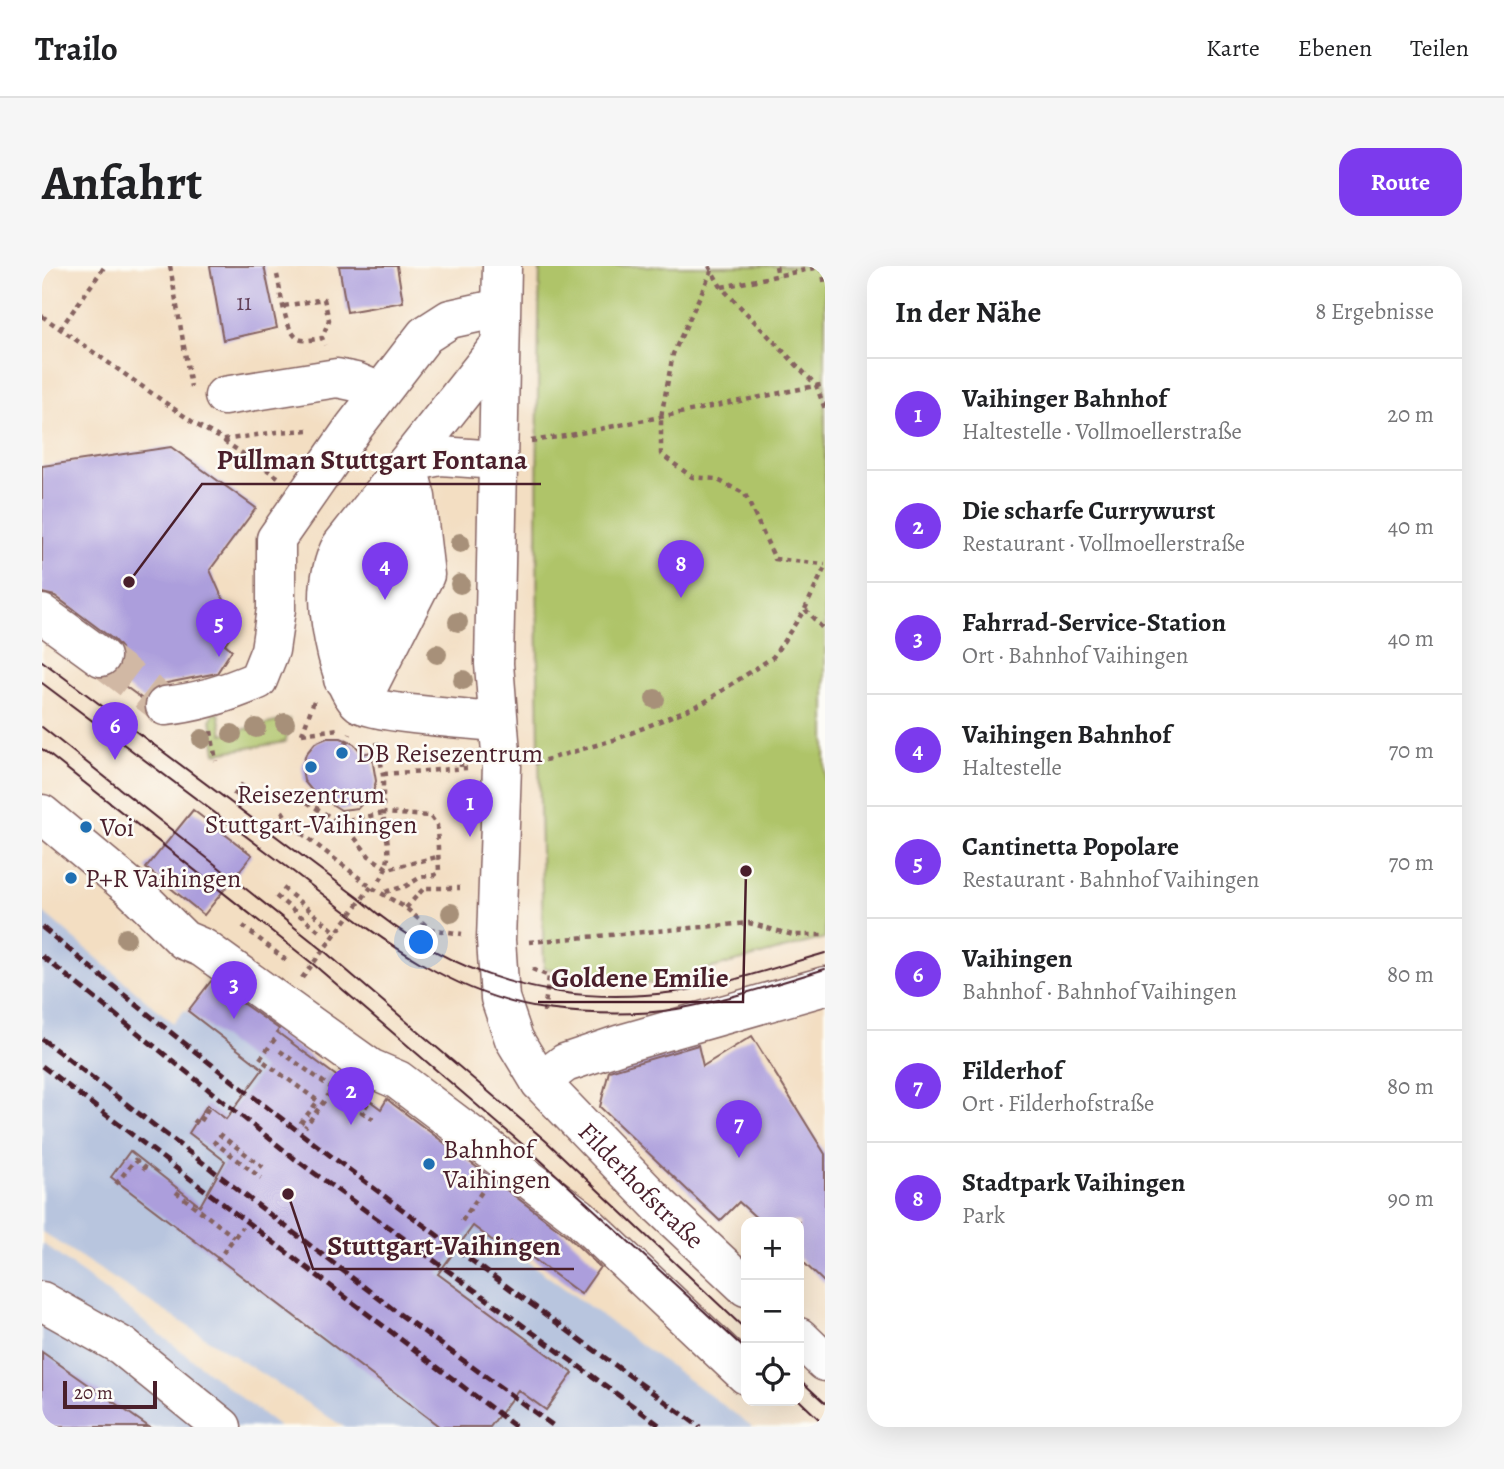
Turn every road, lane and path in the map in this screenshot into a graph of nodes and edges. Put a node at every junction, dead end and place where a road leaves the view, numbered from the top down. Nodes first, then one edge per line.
1 (105, 266) edge
2 (170, 266) edge
3 (502, 266) edge
4 (776, 266) edge
5 (823, 267) edge
6 (710, 268) edge
7 (277, 275) dead end
8 (778, 276) junction
9 (825, 286) edge
10 (721, 287) junction
11 (284, 306) junction
12 (500, 308) junction
13 (60, 329) dead end
14 (322, 338) junction
15 (499, 346) junction
16 (327, 348) dead end
17 (825, 384) edge
18 (816, 386) junction
19 (380, 392) junction
20 (204, 402) junction
21 (825, 409) edge
22 (661, 417) junction
23 (197, 425) dead end
24 (224, 440) dead end
25 (532, 441) dead end
26 (497, 460) junction
27 (411, 480) junction
28 (306, 495) junction
29 (825, 565) edge
30 (805, 609) junction
31 (42, 614) edge
32 (825, 631) edge
33 (101, 657) tunnel mouth
34 (351, 704) junction
35 (165, 706) dead end
36 (497, 722) junction
37 (378, 746) dead end
38 (342, 752) dead end
39 (531, 764) dead end
40 (461, 769) dead end
41 (383, 774) junction
42 (244, 782) dead end
43 (234, 796) dead end
44 (307, 802) dead end
45 (282, 811) dead end
46 (383, 813) junction
47 (42, 814) edge
48 (340, 823) junction
49 (437, 857) junction
50 (388, 869) junction
51 (374, 886) junction
52 (283, 888) dead end
53 (460, 888) dead end
54 (384, 892) junction
55 (276, 896) dead end
56 (406, 908) junction
57 (243, 926) dead end
58 (319, 931) dead end
59 (337, 933) junction
60 (825, 935) edge
61 (514, 941) junction
62 (327, 945) dead end
63 (293, 966) dead end
64 (549, 976) dead end
65 (825, 986) edge
66 (544, 1016) dead end
67 (279, 1034) dead end
68 (280, 1051) dead end
69 (540, 1082) junction
70 (210, 1106) dead end
71 (193, 1120) dead end
72 (219, 1134) dead end
73 (213, 1141) dead end
74 (146, 1169) dead end
75 (267, 1170) dead end
76 (261, 1178) dead end
77 (116, 1184) dead end
78 (176, 1192) dead end
79 (468, 1210) dead end
80 (462, 1221) dead end
81 (242, 1227) dead end
82 (234, 1237) junction
83 (216, 1262) dead end
84 (741, 1282) edge
85 (42, 1301) edge
86 (804, 1342) edge
87 (825, 1362) edge
88 (741, 1370) edge
89 (222, 1427) edge

1 - 13 path
2 - 20 path
3 - 12 street, Filderhofstraße
4 - 8 path
5 - 8 path
5 - 9 path
6 - 10 path
6 - 22 path
7 - 11 path
8 - 10 path
10 - 18 path
11 - 14 path
11 - 14 path
12 - 15 street, Filderhofstraße
12 - 19 street
14 - 16 path
15 - 26 street, Filderhofstraße
15 - 27 street
17 - 18 path
18 - 21 path
18 - 22 path
19 - 20 street
19 - 28 street
20 - 23 path
22 - 25 path
22 - 29 path
24 - 28 path
26 - 27 street
26 - 36 street, Filderhofstraße
27 - 34 street
27 - 34 street
28 - 35 street
29 - 30 path
30 - 32 path
30 - 39 path
31 - 33 street
34 - 36 street
34 - 38 path
36 - 61 street, Filderhofstraße
37 - 41 path
40 - 41 path
41 - 46 path
42 - 43 path
44 - 48 path
45 - 51 path
46 - 48 path
46 - 49 path
46 - 50 path
47 - 88 street
48 - 50 path
49 - 50 path
49 - 54 path
50 - 51 path
51 - 54 path
51 - 59 path
52 - 59 path
53 - 56 path
54 - 56 path
55 - 58 path
56 - 61 path
57 - 63 path
59 - 62 path
60 - 61 path
61 - 69 street, Filderhofstraße
64 - 66 path
65 - 69 street
67 - 68 path
69 - 84 street, Filderhofstraße
70 - 71 path
72 - 75 path
73 - 76 path
74 - 77 path
78 - 82 path
79 - 80 path
81 - 82 path
82 - 83 path
85 - 89 street
86 - 87 street

